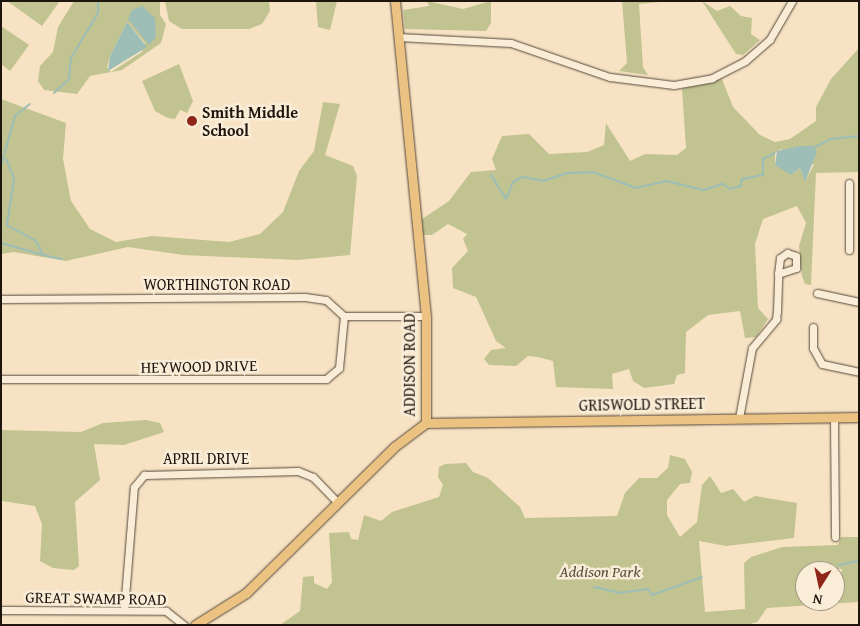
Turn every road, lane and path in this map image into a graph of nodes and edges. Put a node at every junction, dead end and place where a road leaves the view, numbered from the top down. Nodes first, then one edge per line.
1 (395, 1) edge
2 (792, 1) edge
3 (398, 37) junction
4 (849, 183) dead end
5 (850, 233) junction
6 (859, 235) edge
7 (849, 250) dead end
8 (778, 274) dead end
9 (818, 293) dead end
10 (1, 299) edge
11 (859, 302) edge
12 (344, 316) junction
13 (426, 316) junction
14 (813, 327) dead end
15 (859, 372) edge
16 (1, 379) edge
17 (859, 417) edge
18 (739, 418) junction
19 (834, 418) junction
20 (426, 423) junction
21 (337, 502) junction
22 (835, 537) dead end
23 (1, 610) edge
24 (124, 610) junction
25 (184, 625) edge
26 (195, 625) edge

1 - 3 main road, ADDISON ROAD
2 - 3 street
3 - 13 main road, ADDISON ROAD
4 - 5 street
5 - 6 street
5 - 7 street
8 - 18 street
9 - 11 street
10 - 12 street, WORTHINGTON ROAD
12 - 13 street
12 - 16 street, HEYWOOD DRIVE
13 - 20 main road, ADDISON ROAD
14 - 15 street
17 - 19 main road, GRISWOLD STREET
18 - 19 main road, GRISWOLD STREET
18 - 20 main road, GRISWOLD STREET
19 - 22 street
20 - 21 main road, ADDISON ROAD
21 - 24 street, APRIL DRIVE
21 - 26 main road, ADDISON ROAD
23 - 24 street, GREAT SWAMP ROAD
24 - 25 street, GREAT SWAMP ROAD

